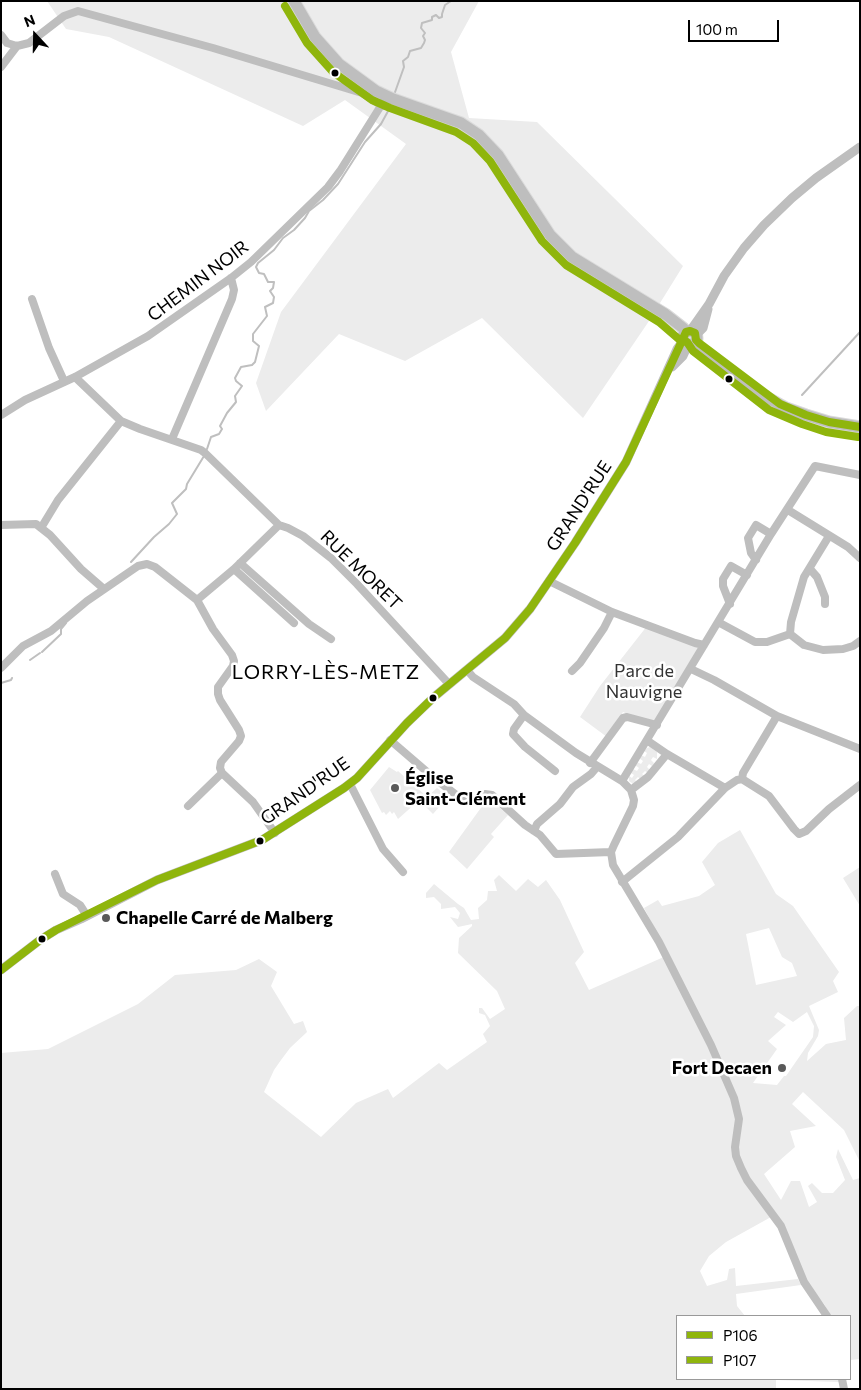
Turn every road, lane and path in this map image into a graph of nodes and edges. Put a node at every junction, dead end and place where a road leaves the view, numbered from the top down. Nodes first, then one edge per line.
1 (294, 1) edge
2 (1, 36) edge
3 (17, 46) junction
4 (1, 67) edge
5 (389, 100) junction
6 (860, 147) edge
7 (232, 278) junction
8 (32, 299) dead end
9 (689, 338) junction
10 (668, 371) junction
11 (75, 377) junction
12 (64, 381) junction
13 (1, 415) edge
14 (121, 420) junction
15 (860, 427) edge
16 (172, 439) junction
17 (860, 475) edge
18 (788, 510) junction
19 (1, 525) edge
20 (279, 525) junction
21 (41, 528) junction
22 (771, 534) junction
23 (829, 536) junction
24 (860, 558) edge
25 (756, 560) junction
26 (237, 566) junction
27 (810, 569) junction
28 (747, 575) junction
29 (549, 581) junction
30 (104, 589) junction
31 (197, 600) junction
32 (730, 604) junction
33 (825, 604) dead end
34 (612, 612) junction
35 (718, 622) junction
36 (294, 623) dead end
37 (790, 634) junction
38 (331, 640) dead end
39 (860, 641) edge
40 (704, 645) junction
41 (1, 668) edge
42 (691, 669) junction
43 (467, 670) junction
44 (572, 671) dead end
45 (449, 684) junction
46 (524, 715) junction
47 (777, 716) junction
48 (657, 725) junction
49 (390, 740) junction
50 (648, 741) junction
51 (860, 750) edge
52 (667, 754) junction
53 (594, 765) junction
54 (555, 771) dead end
55 (222, 773) junction
56 (742, 779) junction
57 (622, 781) junction
58 (350, 783) junction
59 (860, 785) edge
60 (725, 788) junction
61 (631, 790) junction
62 (188, 806) dead end
63 (534, 831) junction
64 (275, 833) junction
65 (612, 852) junction
66 (403, 872) dead end
67 (55, 874) dead end
68 (622, 882) junction
69 (87, 916) junction
70 (1, 970) edge
71 (826, 1315) edge

1 - 5 main road
2 - 3 street
3 - 4 street
3 - 5 street
5 - 7 street, CHEMIN NOIR
5 - 9 main road
6 - 9 street
7 - 11 street, CHEMIN NOIR
7 - 16 street
8 - 12 street
9 - 10 street, GRAND'RUE
9 - 10 street, GRAND'RUE
9 - 15 main road
10 - 29 street, GRAND'RUE
11 - 12 street, CHEMIN NOIR
11 - 14 street, RUE MORET
12 - 13 street, CHEMIN NOIR
14 - 16 street, RUE MORET
14 - 21 street
16 - 20 street, RUE MORET
17 - 18 street
18 - 22 street
18 - 23 street
19 - 21 street
20 - 26 street
20 - 45 street, RUE MORET
21 - 30 street
22 - 25 street
22 - 25 street
23 - 24 street
23 - 27 street
25 - 28 street
26 - 31 street
26 - 36 street
26 - 38 street
27 - 33 street
27 - 37 street
28 - 32 street
28 - 32 street
29 - 34 street
29 - 43 street, GRAND'RUE
30 - 31 street
30 - 41 street
31 - 55 street
32 - 35 street
34 - 40 street
34 - 44 street
35 - 37 street
35 - 40 street
37 - 39 street
40 - 42 street
42 - 47 street
42 - 48 street
43 - 45 street, GRAND'RUE
43 - 46 street
45 - 49 street, GRAND'RUE
46 - 53 street
46 - 54 street
47 - 51 street
47 - 56 street
48 - 50 street
48 - 53 street
49 - 58 street, GRAND'RUE
49 - 63 street
50 - 52 street
50 - 57 street
52 - 60 street
52 - 61 street
53 - 57 street
53 - 63 street
55 - 62 street
55 - 64 street
56 - 59 street
56 - 60 street
57 - 61 street
58 - 64 street, GRAND'RUE
58 - 66 street
60 - 68 street
61 - 65 street
63 - 65 street
64 - 69 street, GRAND'RUE
65 - 68 street
67 - 69 street
68 - 71 street
69 - 70 street, GRAND'RUE

